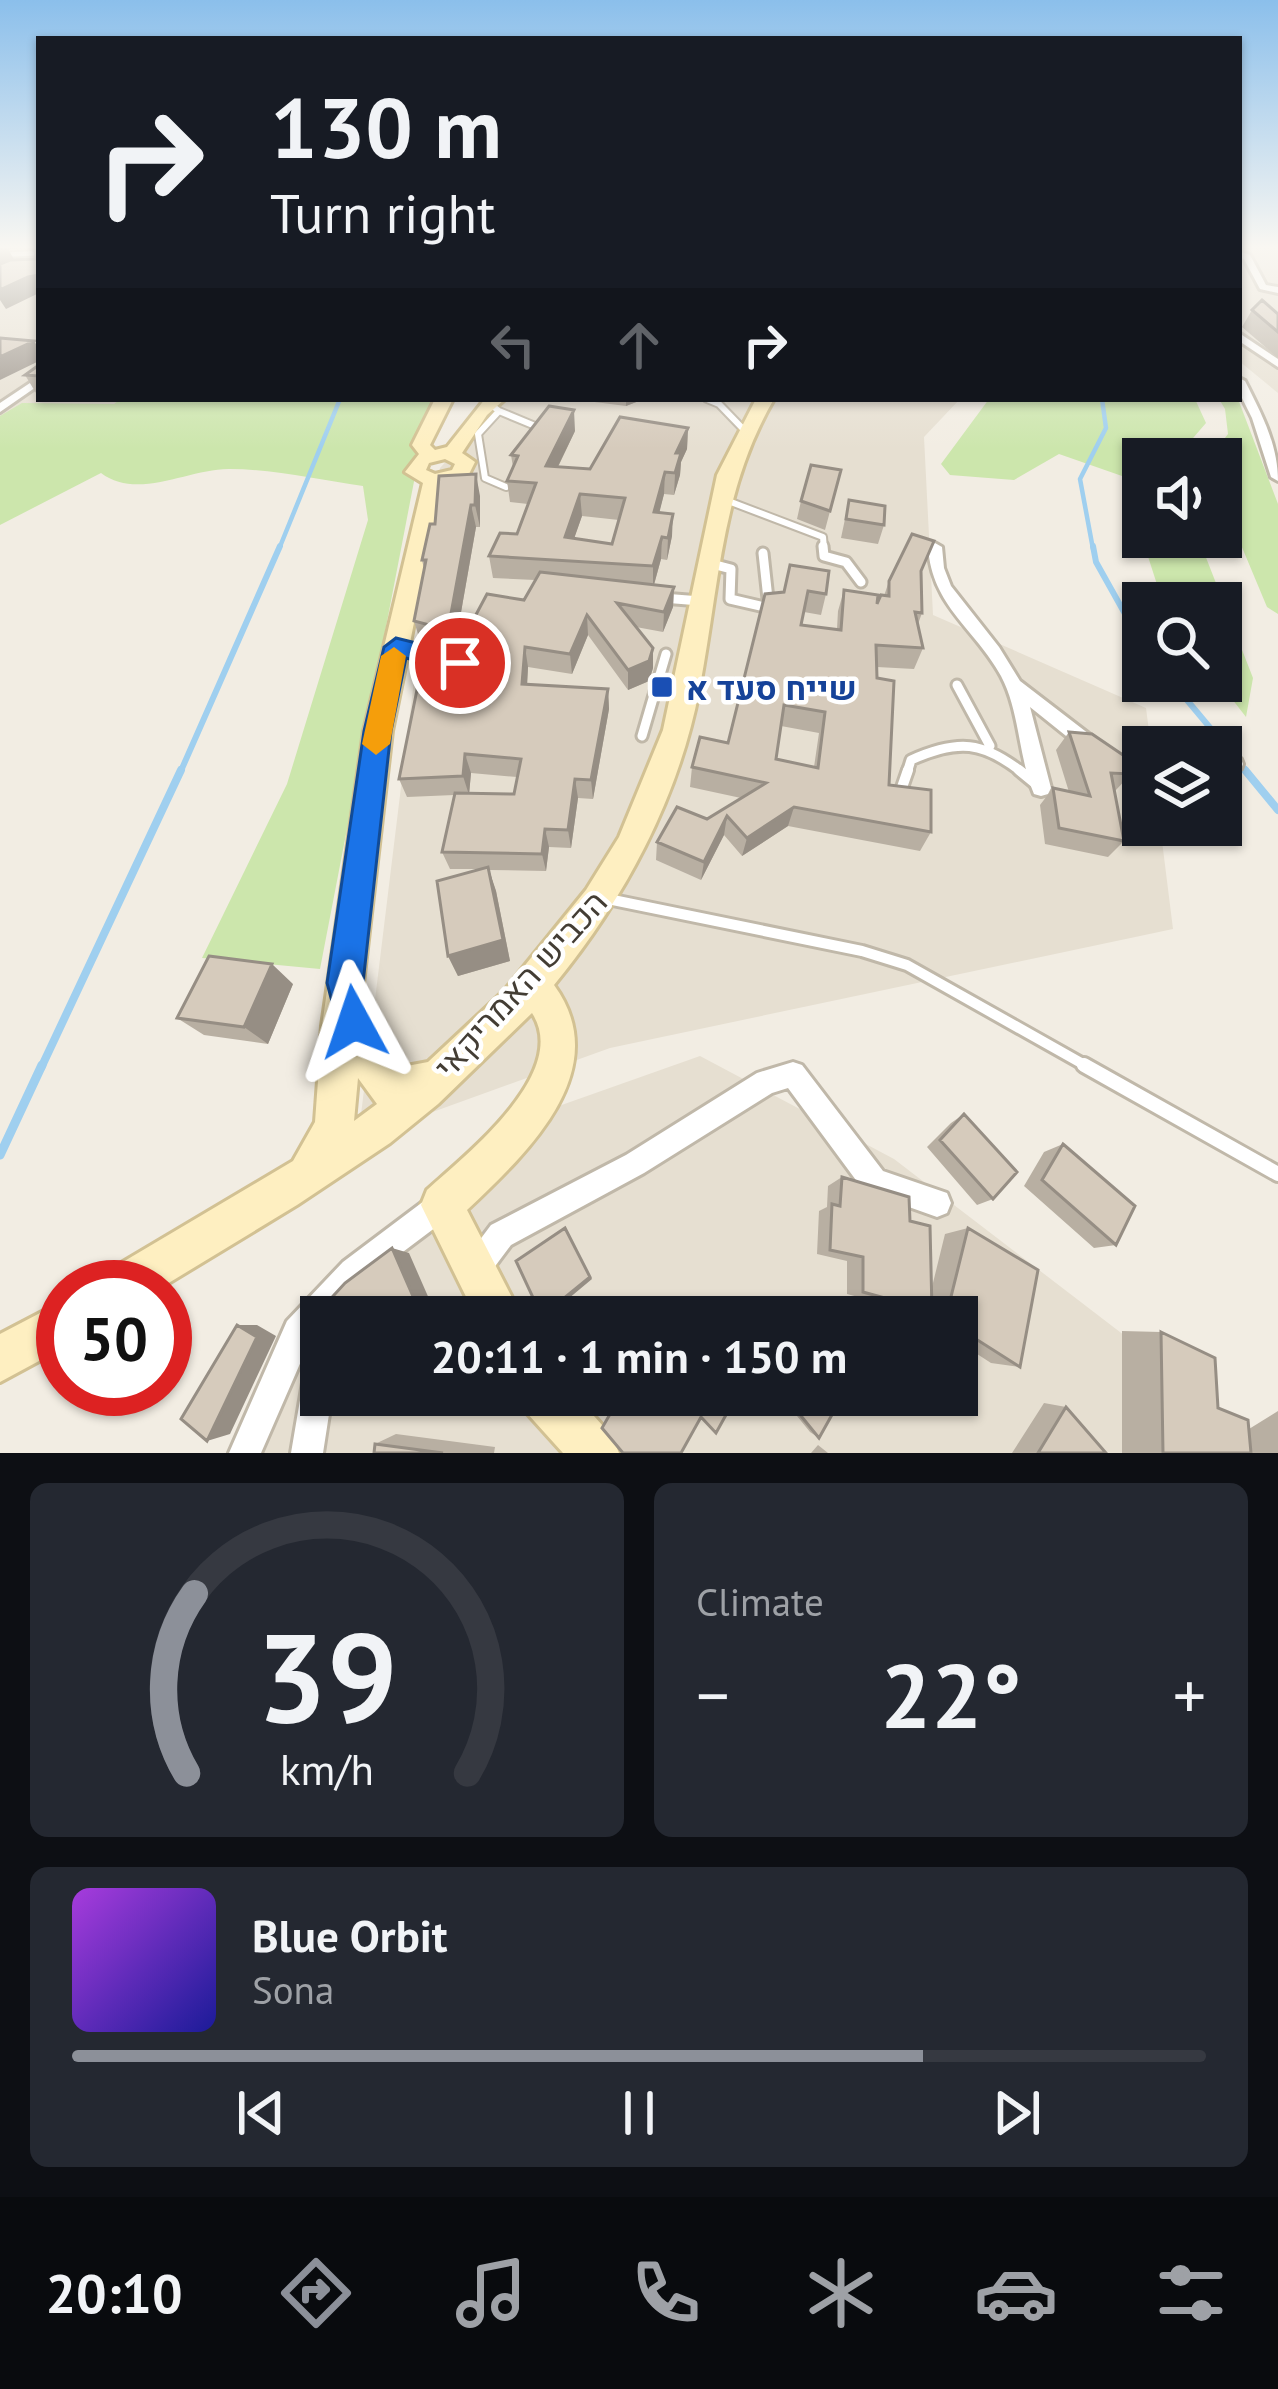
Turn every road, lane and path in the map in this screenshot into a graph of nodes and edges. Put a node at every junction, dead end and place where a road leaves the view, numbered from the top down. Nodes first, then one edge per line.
1 (1242, 338) edge
2 (1278, 364) edge
3 (36, 382) edge
4 (1242, 386) edge
5 (442, 402) edge
6 (714, 402) edge
7 (763, 402) edge
8 (495, 405) edge
9 (0, 409) edge
10 (540, 428) edge
11 (747, 433) junction
12 (431, 468) junction
13 (1278, 476) edge
14 (506, 487) edge
15 (723, 499) junction
16 (935, 547) edge
17 (763, 553) dead end
18 (709, 563) junction
19 (861, 582) dead end
20 (658, 597) edge
21 (702, 601) junction
22 (666, 654) dead end
23 (1014, 685) junction
24 (957, 686) dead end
25 (669, 697) junction
26 (643, 736) dead end
27 (990, 746) junction
28 (1122, 765) edge
29 (1041, 788) joint
30 (897, 800) edge
31 (602, 898) junction
32 (530, 982) junction
33 (345, 983) junction
34 (437, 1078) junction
35 (339, 1083) junction
36 (374, 1130) junction
37 (303, 1174) junction
38 (1278, 1174) edge
39 (938, 1203) dead end
40 (442, 1205) junction
41 (164, 1260) edge
42 (474, 1271) junction
43 (337, 1296) edge
44 (488, 1296) edge
45 (300, 1330) edge
46 (36, 1338) edge
47 (0, 1359) edge
48 (314, 1416) edge
49 (562, 1416) edge
50 (310, 1448) edge
51 (245, 1453) edge
52 (596, 1453) edge

1 - 2 street
3 - 9 street
4 - 13 street
5 - 12 main road
6 - 11 lane
7 - 11 main road, הכביש האמריקאי
8 - 10 lane
8 - 12 main road
8 - 14 lane
11 - 15 main road, הכביש האמריקאי
12 - 33 main road
15 - 18 main road, הכביש האמריקאי
15 - 19 lane
16 - 23 street
17 - 18 lane
18 - 21 main road, הכביש האמריקאי
20 - 21 lane
21 - 25 main road, הכביש האמריקאי
22 - 25 lane
23 - 28 street
23 - 29 street
24 - 27 lane
25 - 26 lane
25 - 31 main road, הכביש האמריקאי
27 - 29 lane
27 - 30 lane
31 - 32 main road, הכביש האמריקאי
31 - 38 lane
32 - 34 main road, הכביש האמריקאי
32 - 40 main road
33 - 34 main road
33 - 35 main road
34 - 36 main road, הכביש האמריקאי
35 - 36 main road
35 - 37 main road
36 - 37 main road, הכביש האמריקאי
37 - 41 main road, הכביש האמריקאי
39 - 42 street
40 - 42 main road
40 - 43 street
42 - 44 main road
45 - 51 street
46 - 47 main road
48 - 50 street
49 - 52 main road

